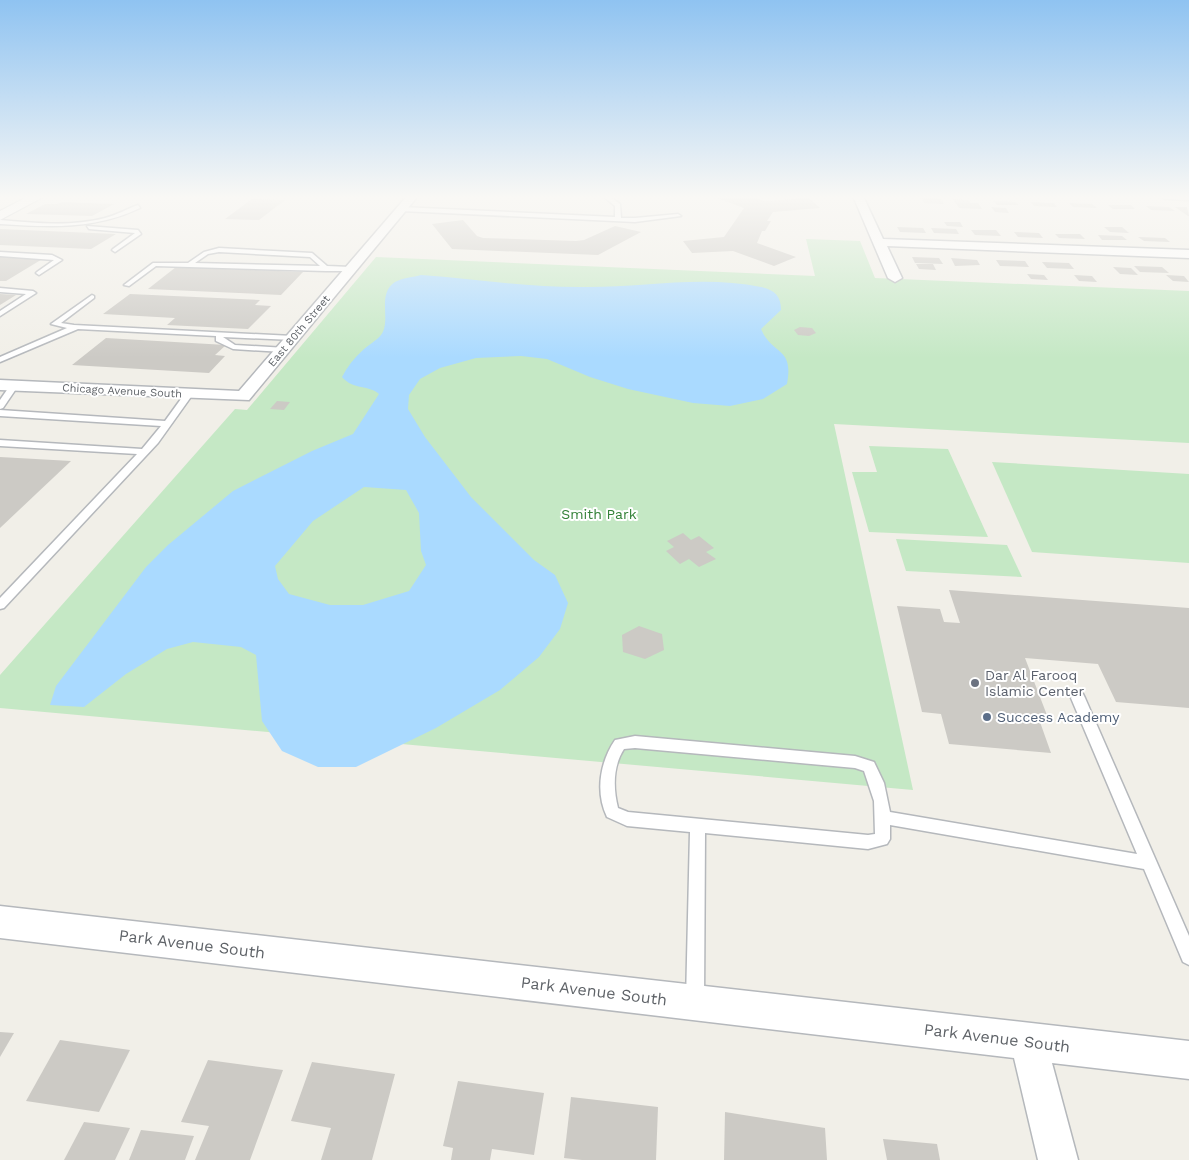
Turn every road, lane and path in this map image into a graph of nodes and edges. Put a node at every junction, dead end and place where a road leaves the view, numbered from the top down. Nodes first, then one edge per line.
1 (218, 250) edge
2 (221, 250) edge
3 (367, 250) edge
4 (883, 250) edge
5 (1089, 250) edge
6 (0, 254) edge
7 (1189, 254) edge
8 (190, 264) junction
9 (326, 269) junction
10 (351, 269) junction
11 (39, 274) dead end
12 (895, 278) dead end
13 (126, 285) dead end
14 (0, 290) edge
15 (92, 298) dead end
16 (0, 314) edge
17 (77, 327) junction
18 (220, 334) junction
19 (293, 338) junction
20 (283, 350) junction
21 (0, 360) edge
22 (7, 385) edge
23 (188, 394) junction
24 (243, 396) joint
25 (0, 406) edge
26 (0, 413) edge
27 (167, 424) junction
28 (0, 443) edge
29 (145, 452) junction
30 (0, 605) edge
31 (1078, 698) dead end
32 (883, 818) junction
33 (698, 826) junction
34 (1149, 863) junction
35 (0, 922) edge
36 (1189, 956) edge
37 (695, 1002) junction
38 (1028, 1042) junction
39 (1189, 1060) edge
40 (1058, 1160) edge

1 - 8 lane
2 - 9 lane
3 - 10 street, East 80th Street
4 - 12 street
5 - 7 street
6 - 11 lane
8 - 9 lane
8 - 13 lane
9 - 10 lane
10 - 19 street, East 80th Street
14 - 16 lane
15 - 17 lane
17 - 18 lane
17 - 21 lane
18 - 19 lane
18 - 20 lane
19 - 20 street, East 80th Street
20 - 24 street, East 80th Street
22 - 23 street, Chicago Avenue South
22 - 25 lane
23 - 24 street, Chicago Avenue South
23 - 27 lane
26 - 27 lane
27 - 29 lane
28 - 29 lane
29 - 30 lane
31 - 34 lane
32 - 33 lane
32 - 33 lane
32 - 34 lane
33 - 37 lane
34 - 36 lane
35 - 37 street, Park Avenue South
37 - 38 street, Park Avenue South
38 - 39 street, Park Avenue South
38 - 40 street

